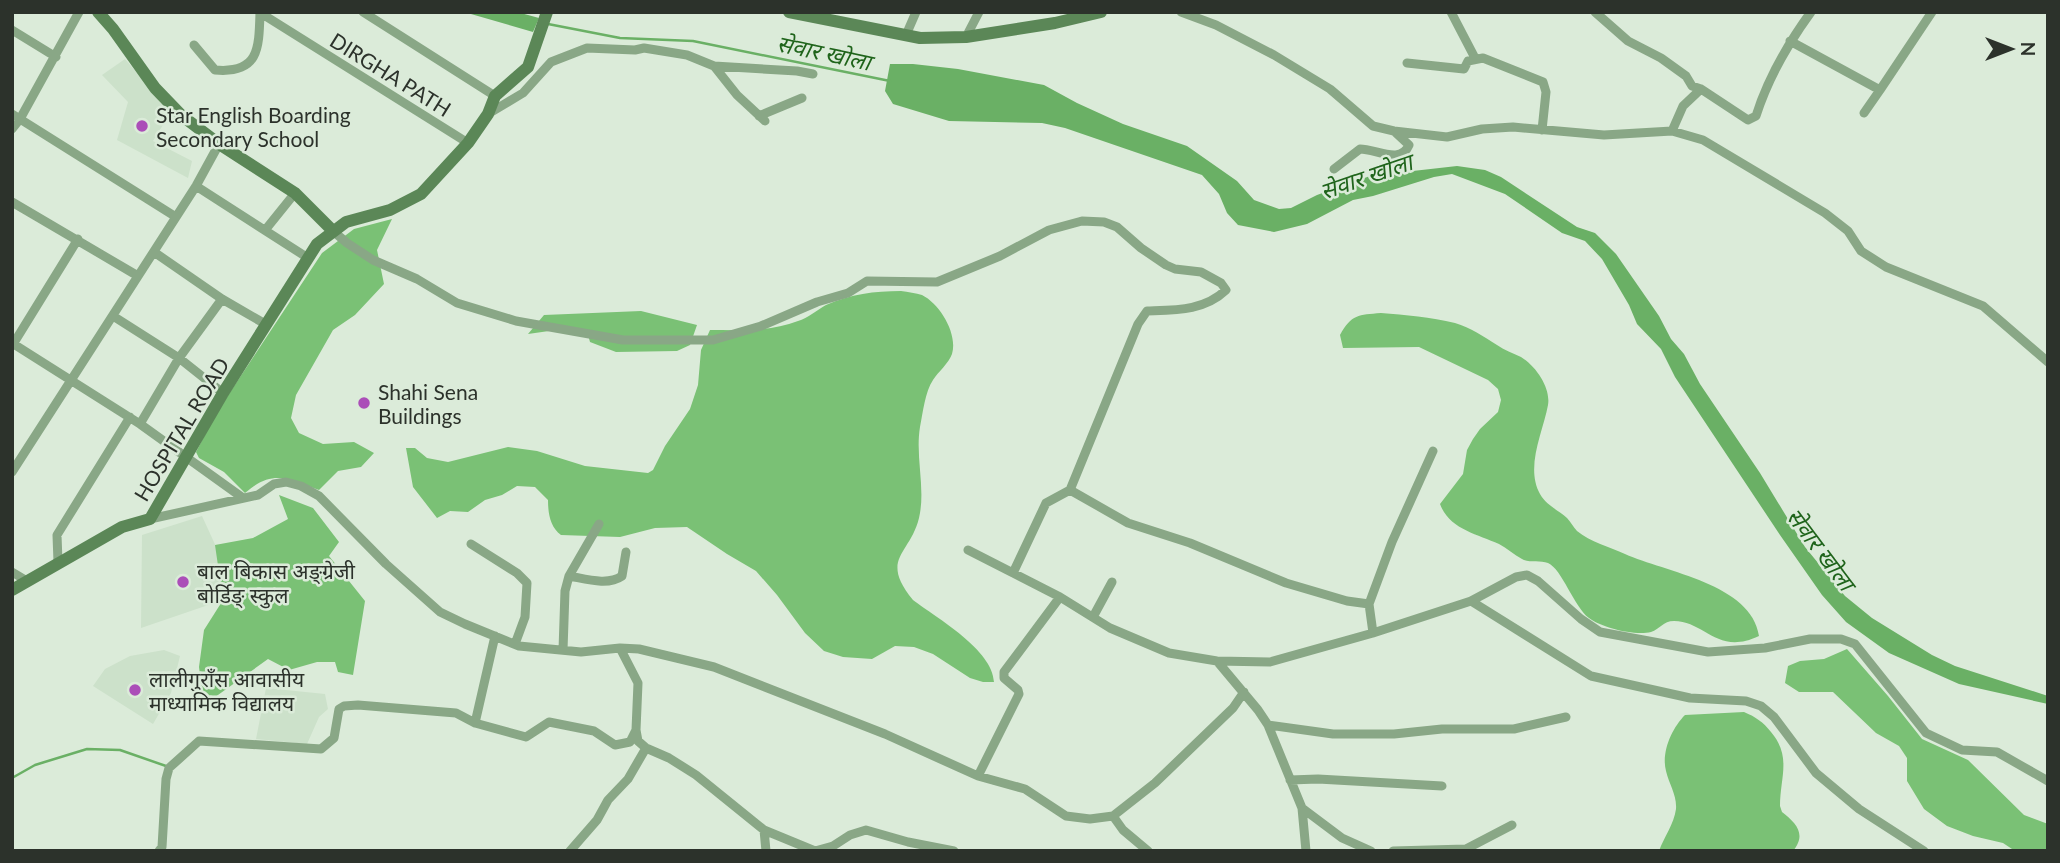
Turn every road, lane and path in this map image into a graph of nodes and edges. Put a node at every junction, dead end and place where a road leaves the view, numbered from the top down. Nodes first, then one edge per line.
1 (79, 12) edge
2 (97, 12) edge
3 (363, 12) edge
4 (547, 12) edge
5 (789, 12) edge
6 (916, 12) edge
7 (979, 12) edge
8 (1101, 12) edge
9 (1181, 12) edge
10 (1451, 12) edge
11 (1595, 12) edge
12 (1811, 12) edge
13 (1932, 12) edge
14 (260, 13) edge
15 (12, 30) edge
16 (906, 35) junction
17 (965, 37) junction
18 (1790, 41) junction
19 (194, 44) dead end
20 (56, 57) junction
21 (1475, 58) junction
22 (1407, 63) dead end
23 (714, 66) junction
24 (813, 74) dead end
25 (1701, 89) junction
26 (1880, 90) junction
27 (495, 96) junction
28 (802, 98) dead end
29 (1864, 113) dead end
30 (488, 114) junction
31 (16, 117) edge
32 (12, 129) edge
33 (1542, 130) junction
34 (1394, 131) junction
35 (1672, 131) junction
36 (468, 143) junction
37 (219, 144) junction
38 (1334, 169) dead end
39 (197, 186) junction
40 (295, 192) junction
41 (12, 202) edge
42 (176, 217) junction
43 (266, 229) junction
44 (333, 231) junction
45 (78, 239) junction
46 (153, 252) junction
47 (309, 258) junction
48 (138, 276) junction
49 (222, 299) junction
50 (113, 316) junction
51 (267, 324) junction
52 (13, 344) edge
53 (178, 358) junction
54 (2048, 362) edge
55 (72, 380) junction
56 (223, 393) junction
57 (130, 417) junction
58 (140, 424) junction
59 (1433, 451) dead end
60 (186, 456) junction
61 (12, 472) edge
62 (1070, 490) junction
63 (243, 498) junction
64 (150, 519) junction
65 (599, 524) dead end
66 (471, 544) dead end
67 (968, 550) dead end
68 (626, 552) dead end
69 (58, 562) junction
70 (12, 572) edge
71 (1013, 573) junction
72 (569, 576) junction
73 (27, 581) junction
74 (1112, 582) dead end
75 (12, 590) edge
76 (1060, 597) junction
77 (1471, 601) junction
78 (1369, 604) junction
79 (1093, 617) junction
80 (1373, 633) junction
81 (495, 636) junction
82 (515, 644) junction
83 (620, 648) junction
84 (563, 650) junction
85 (1217, 661) junction
86 (1244, 692) junction
87 (1566, 717) dead end
88 (475, 723) junction
89 (1268, 725) junction
90 (636, 730) junction
91 (646, 748) junction
92 (978, 776) junction
93 (1290, 780) junction
94 (2048, 781) edge
95 (1441, 786) dead end
96 (1302, 808) junction
97 (1113, 816) junction
98 (1512, 825) dead end
99 (764, 830) junction
100 (159, 851) edge
101 (570, 851) edge
102 (765, 851) edge
103 (954, 851) edge
104 (1148, 851) edge
105 (1306, 851) edge
106 (1371, 851) edge
107 (1393, 851) edge
108 (1924, 851) edge

1 - 20 street
2 - 37 street
3 - 27 street
4 - 27 street
5 - 16 street
6 - 16 street
7 - 17 street
8 - 17 street
9 - 34 street
10 - 21 street
11 - 25 street
12 - 18 street
13 - 26 street
14 - 19 street
14 - 36 street, DIRGHA PATH
15 - 20 street
16 - 17 street
18 - 25 street
18 - 26 street
20 - 31 street
21 - 22 street
21 - 33 street
23 - 24 street
23 - 28 street
23 - 30 street
25 - 35 street
26 - 29 street
27 - 30 street
30 - 36 street
31 - 32 street
31 - 42 street
33 - 34 street
33 - 35 street
34 - 38 street
35 - 54 street
36 - 44 street
37 - 39 street
37 - 40 street
39 - 42 street
39 - 43 street
40 - 43 street
40 - 44 street
41 - 45 street
42 - 46 street
43 - 47 street
44 - 47 street, HOSPITAL ROAD
44 - 62 street
45 - 48 street
45 - 52 street
46 - 48 street
46 - 49 street
47 - 51 street, HOSPITAL ROAD
48 - 50 street
49 - 51 street
49 - 53 street
50 - 53 street
50 - 55 street
51 - 56 street, HOSPITAL ROAD
52 - 55 street
53 - 56 street
53 - 58 street
55 - 57 street
55 - 61 street
56 - 60 street, HOSPITAL ROAD
57 - 58 street
57 - 69 street
58 - 60 street
59 - 78 street
60 - 63 street
60 - 64 street, HOSPITAL ROAD
62 - 71 street
62 - 78 street
63 - 64 street
63 - 81 street
64 - 69 street, HOSPITAL ROAD
65 - 72 street
66 - 82 street
67 - 71 street
68 - 72 street
69 - 73 street, HOSPITAL ROAD
70 - 73 street
71 - 76 street
72 - 84 street
73 - 75 street, HOSPITAL ROAD
74 - 79 street
76 - 79 street
76 - 92 street
77 - 80 street
77 - 94 street
77 - 108 street
78 - 80 street
79 - 85 street
80 - 85 street
81 - 82 street
81 - 88 street
82 - 84 street
83 - 84 street
83 - 90 street
83 - 92 street
85 - 86 street
86 - 89 street
86 - 97 street
87 - 89 street
88 - 90 street
88 - 100 street
89 - 93 street
90 - 91 street
91 - 99 street
91 - 101 street
92 - 97 street
93 - 95 street
93 - 96 street
96 - 105 street
96 - 106 street
97 - 104 street
98 - 107 street
99 - 102 street
99 - 103 street

